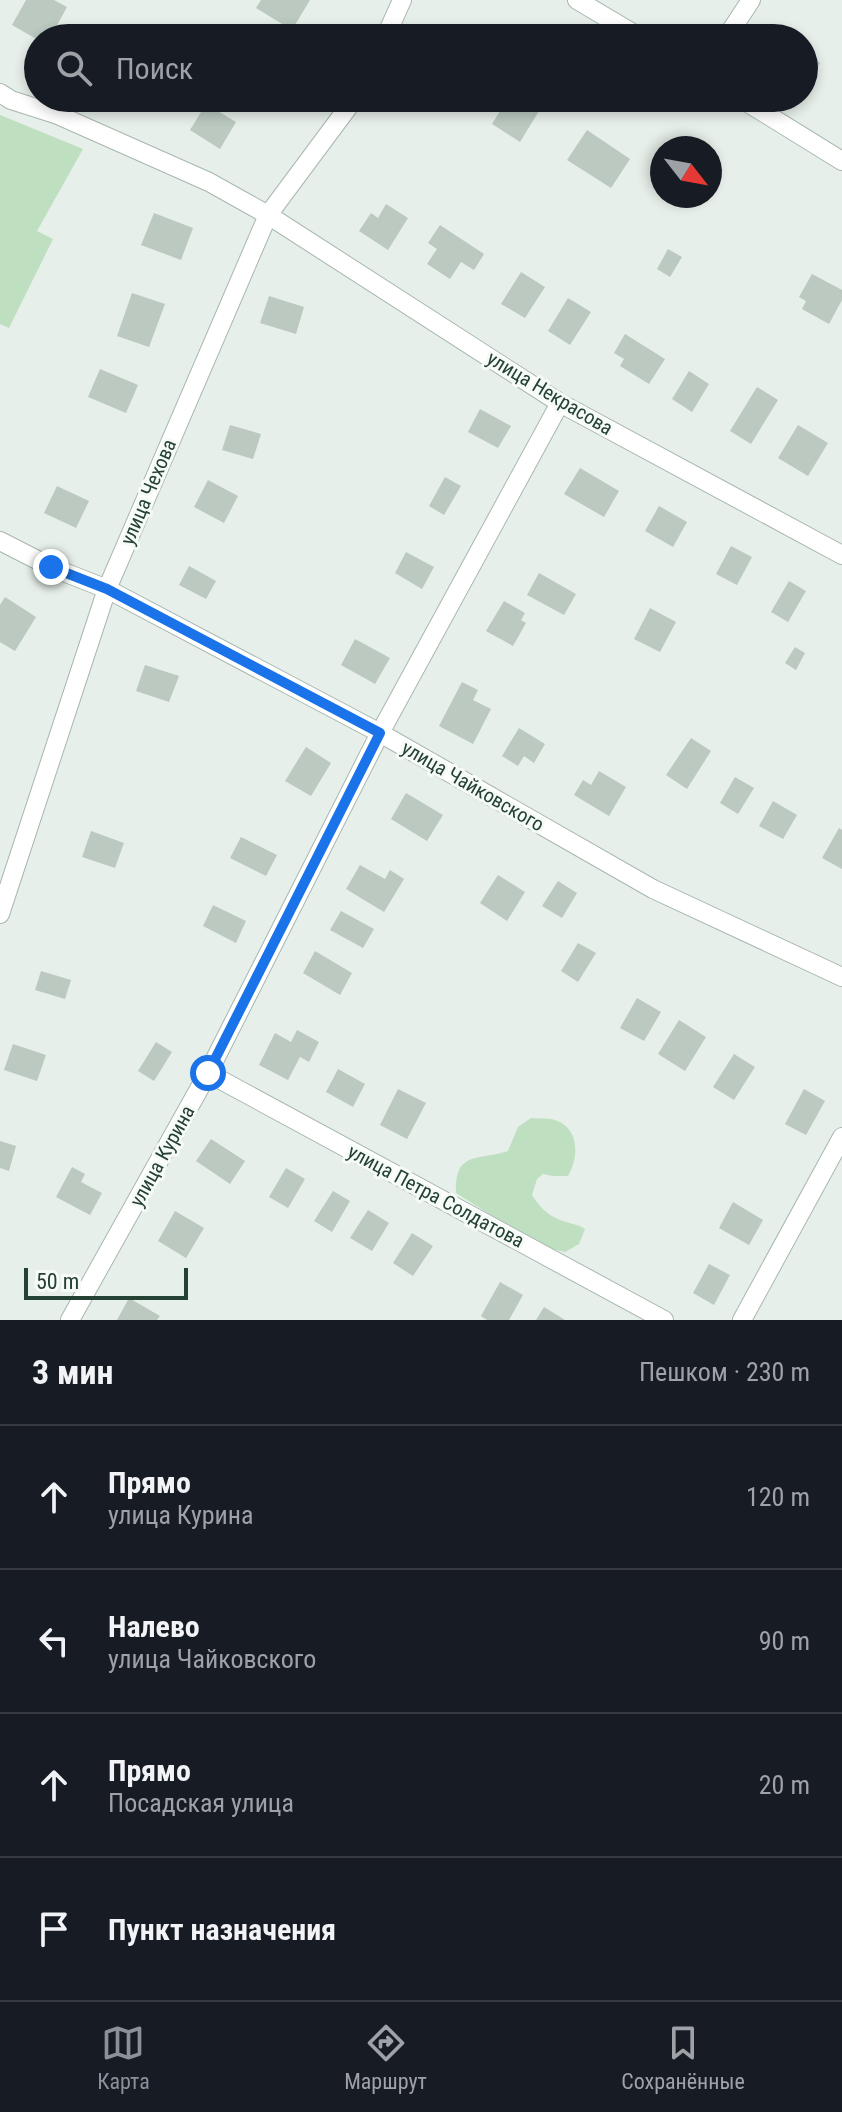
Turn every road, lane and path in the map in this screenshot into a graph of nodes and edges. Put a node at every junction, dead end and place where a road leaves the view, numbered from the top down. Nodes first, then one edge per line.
1 (402, 0) edge
2 (577, 0) edge
3 (751, 0) edge
4 (391, 24) edge
5 (617, 24) edge
6 (735, 24) edge
7 (0, 93) edge
8 (24, 104) edge
9 (49, 112) edge
10 (345, 112) edge
11 (763, 112) edge
12 (842, 161) edge
13 (268, 215) junction
14 (560, 403) junction
15 (0, 541) edge
16 (842, 555) edge
17 (107, 589) junction
18 (380, 733) junction
19 (0, 914) edge
20 (842, 977) edge
21 (208, 1073) junction
22 (842, 1137) edge
23 (70, 1320) edge
24 (664, 1320) edge
25 (742, 1320) edge

1 - 4 street
2 - 5 street
3 - 6 street
7 - 8 street, улица Некрасова
9 - 13 street, улица Некрасова
10 - 13 street, улица Чехова
11 - 12 street
13 - 14 street, улица Некрасова
13 - 17 street, улица Чехова
14 - 16 street, улица Некрасова
14 - 18 street, улица Курина
15 - 17 street, улица Чайковского
17 - 18 street, улица Чайковского
17 - 19 street, улица Чехова
18 - 20 street, улица Чайковского
18 - 21 street, улица Курина
21 - 23 street, улица Курина
21 - 24 street, улица Петра Солдатова
22 - 25 street

